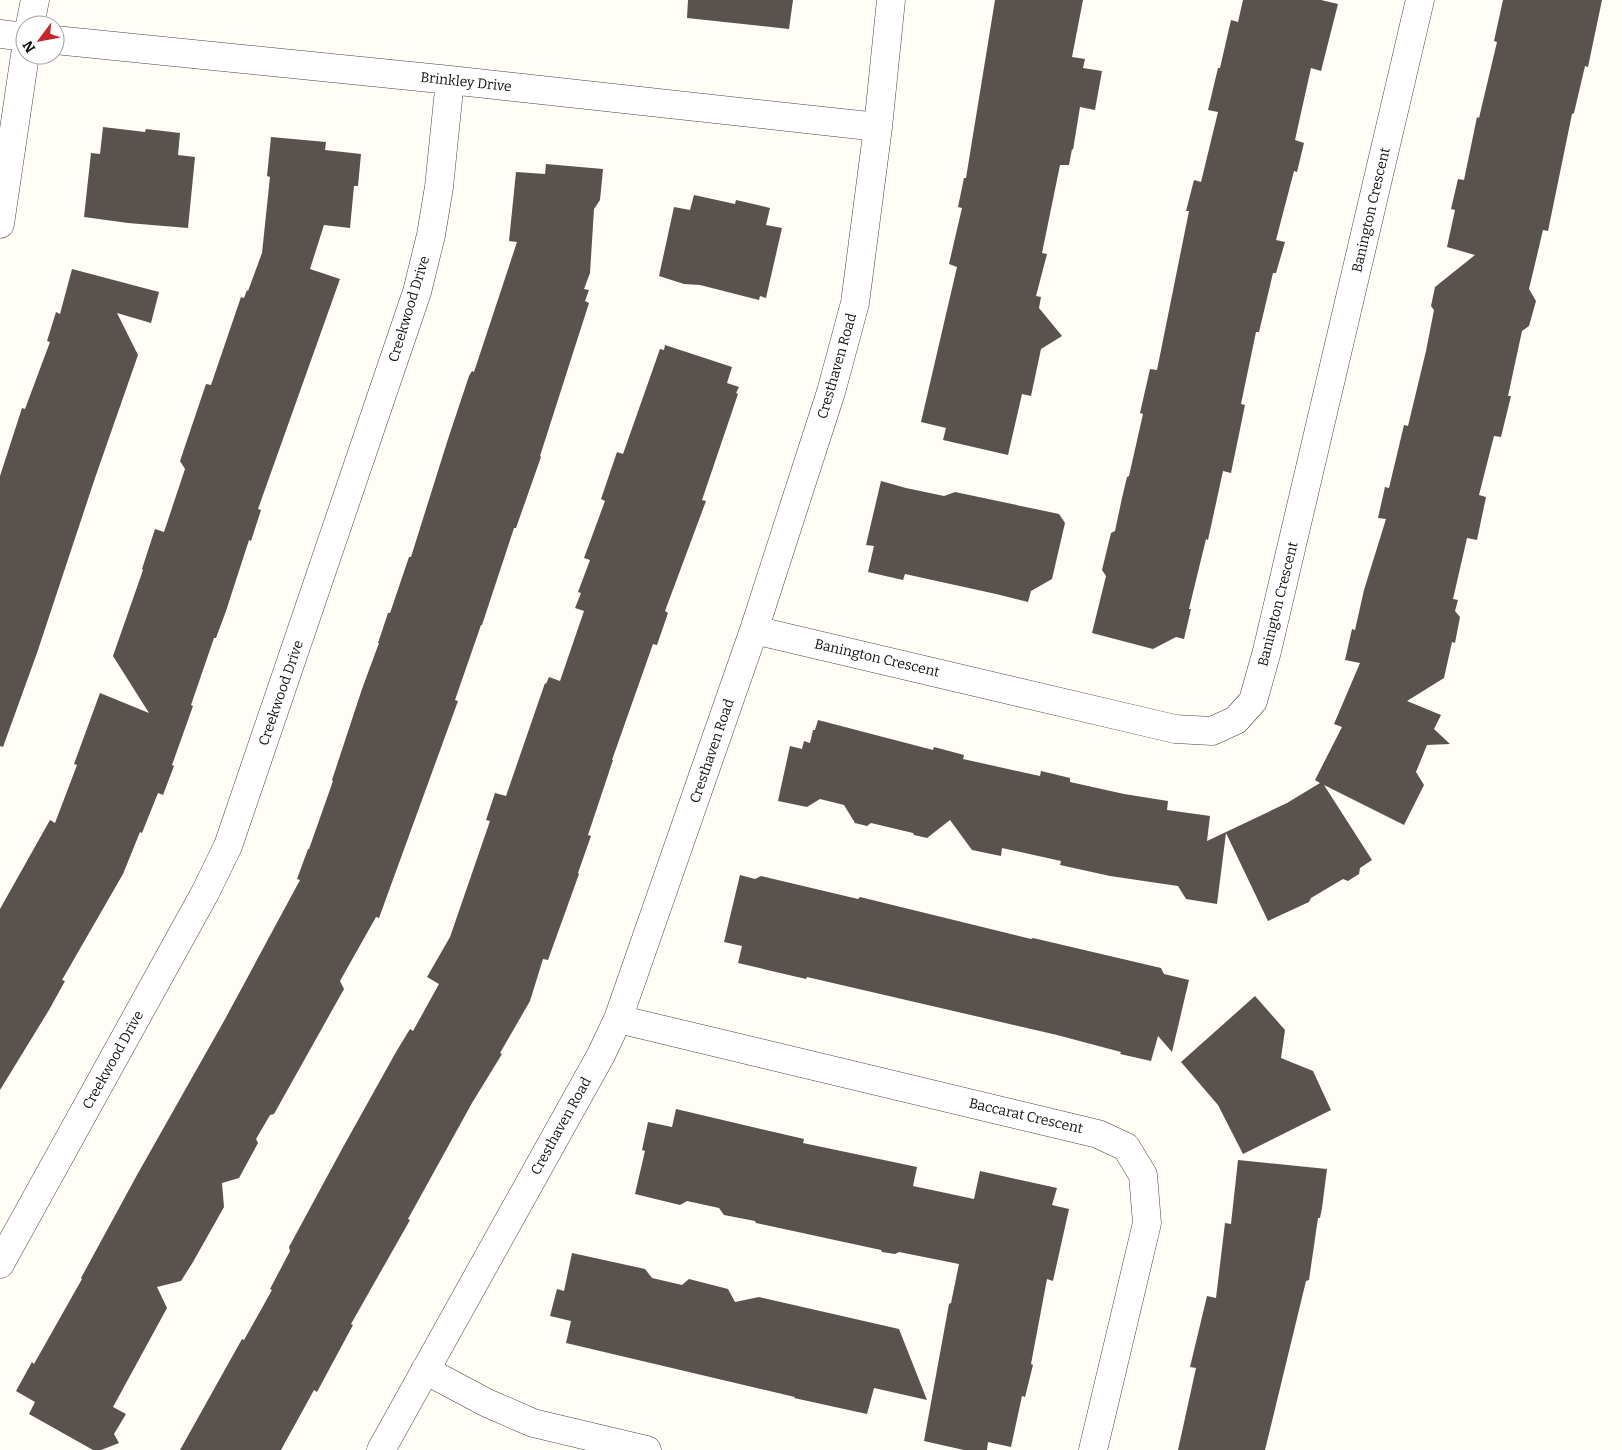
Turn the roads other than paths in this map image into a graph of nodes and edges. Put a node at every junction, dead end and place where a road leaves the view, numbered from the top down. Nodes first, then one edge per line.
1 (35, 0) edge
2 (891, 0) edge
3 (1420, 0) edge
4 (32, 15) edge
5 (0, 34) edge
6 (15, 36) edge
7 (65, 41) edge
8 (24, 65) edge
9 (450, 80) junction
10 (878, 127) junction
11 (0, 224) edge
12 (754, 630) junction
13 (618, 1019) junction
14 (0, 1264) edge
15 (425, 1370) junction
16 (382, 1450) edge
17 (647, 1450) edge
18 (1093, 1450) edge

1 - 4 street
2 - 10 street, Cresthaven Road
3 - 12 street, Banington Crescent
5 - 6 street
7 - 9 street, Brinkley Drive
8 - 11 street
9 - 10 street, Brinkley Drive
9 - 14 street, Creekwood Drive
10 - 12 street, Cresthaven Road
12 - 13 street, Cresthaven Road
13 - 15 street, Cresthaven Road
13 - 18 street, Baccarat Crescent
15 - 16 street, Cresthaven Road
15 - 17 street

